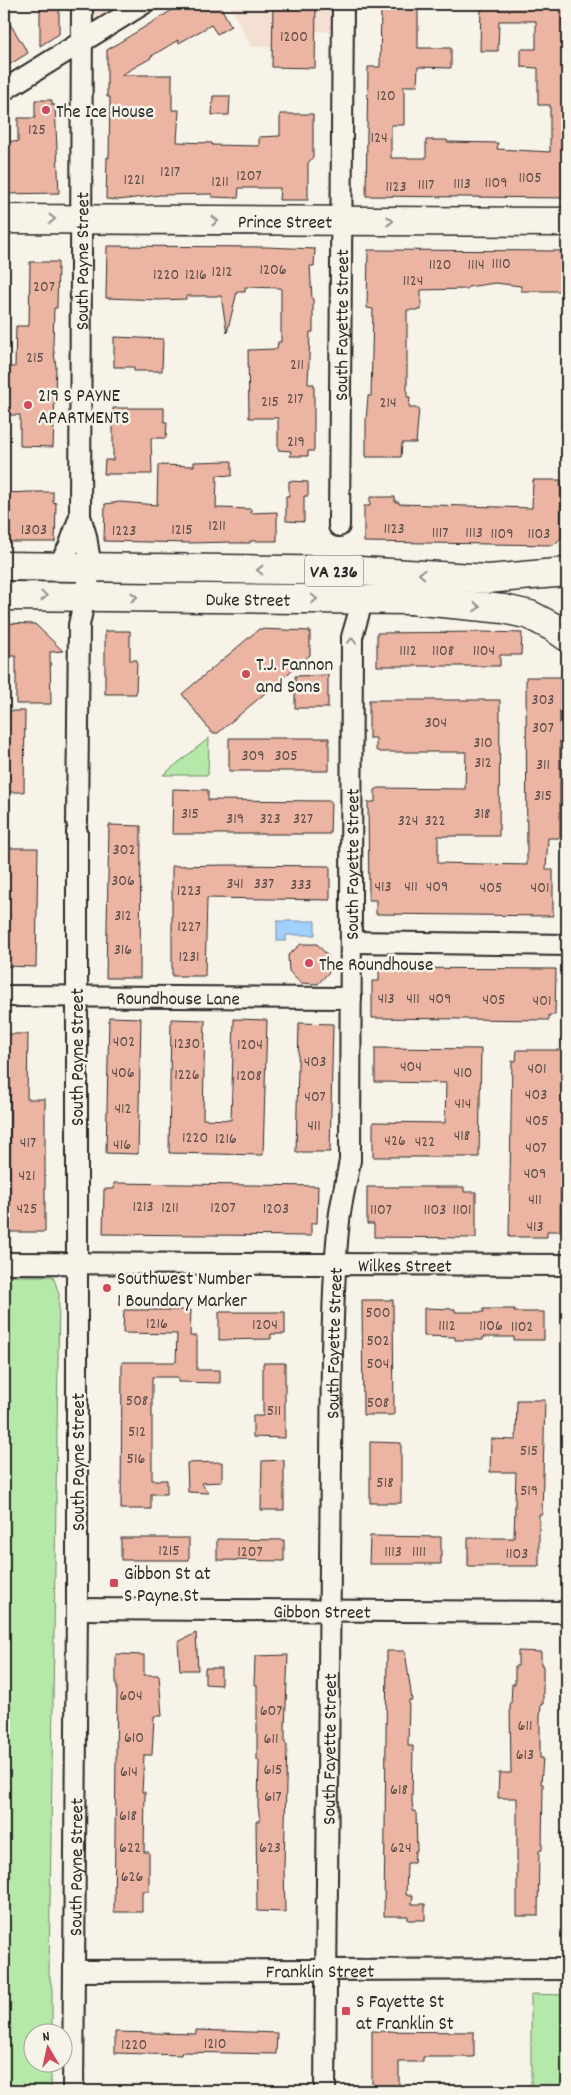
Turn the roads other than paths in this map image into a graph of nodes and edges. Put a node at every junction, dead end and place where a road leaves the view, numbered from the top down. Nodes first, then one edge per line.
1 (82, 4) edge
2 (143, 4) edge
3 (343, 4) edge
4 (82, 42) junction
5 (4, 90) edge
6 (4, 219) edge
7 (81, 220) junction
8 (341, 221) junction
9 (567, 222) edge
10 (80, 516) junction
11 (339, 526) dead end
12 (4, 566) edge
13 (57, 568) junction
14 (91, 568) junction
15 (567, 572) edge
16 (488, 579) junction
17 (4, 596) edge
18 (85, 597) junction
19 (363, 599) junction
20 (411, 600) junction
21 (567, 637) edge
22 (351, 942) junction
23 (567, 945) edge
24 (4, 996) edge
25 (76, 996) junction
26 (351, 998) junction
27 (4, 1263) edge
28 (77, 1264) junction
29 (334, 1264) junction
30 (567, 1266) edge
31 (78, 1609) junction
32 (330, 1609) junction
33 (567, 1612) edge
34 (567, 1969) edge
35 (326, 1970) junction
36 (74, 1971) junction
37 (73, 2091) edge
38 (325, 2091) edge

1 - 4 street, South Payne Street
2 - 4 street
3 - 8 street, South Fayette Street
4 - 5 street
4 - 7 street, South Payne Street
6 -> 7 main road, Prince Street
7 -> 8 main road, Prince Street
7 - 10 street, South Payne Street
8 -> 9 main road, Prince Street
8 - 11 street, South Fayette Street
10 - 13 street, South Payne Street
10 - 14 street, South Payne Street
12 - 13 main road, Duke Street / VA 236
13 - 14 main road, Duke Street / VA 236
16 -> 14 main road, Duke Street / VA 236
14 - 18 street, South Payne Street
15 - 16 main road, Duke Street / VA 236
16 - 20 main road, Duke Street / VA 236
17 -> 18 main road, Duke Street / VA 236
18 -> 19 main road, Duke Street / VA 236
18 - 25 street, South Payne Street
19 - 20 main road, Duke Street / VA 236
22 -> 19 street, South Fayette Street
20 -> 21 main road
22 - 23 street
22 - 26 street, South Fayette Street
24 - 25 street, Roundhouse Lane
25 - 26 street, Roundhouse Lane
25 - 28 street, South Payne Street
26 - 29 street, South Fayette Street
27 - 28 street, Wilkes Street
28 - 29 street, Wilkes Street
28 - 31 street, South Payne Street
29 - 30 street, Wilkes Street
29 - 32 street, South Fayette Street
31 - 32 street, Gibbon Street
31 - 36 street, South Payne Street
32 - 33 street, Gibbon Street
32 - 35 street, South Fayette Street
34 - 35 street, Franklin Street
35 - 36 street, Franklin Street
35 - 38 street, South Fayette Street
36 - 37 street, South Payne Street

